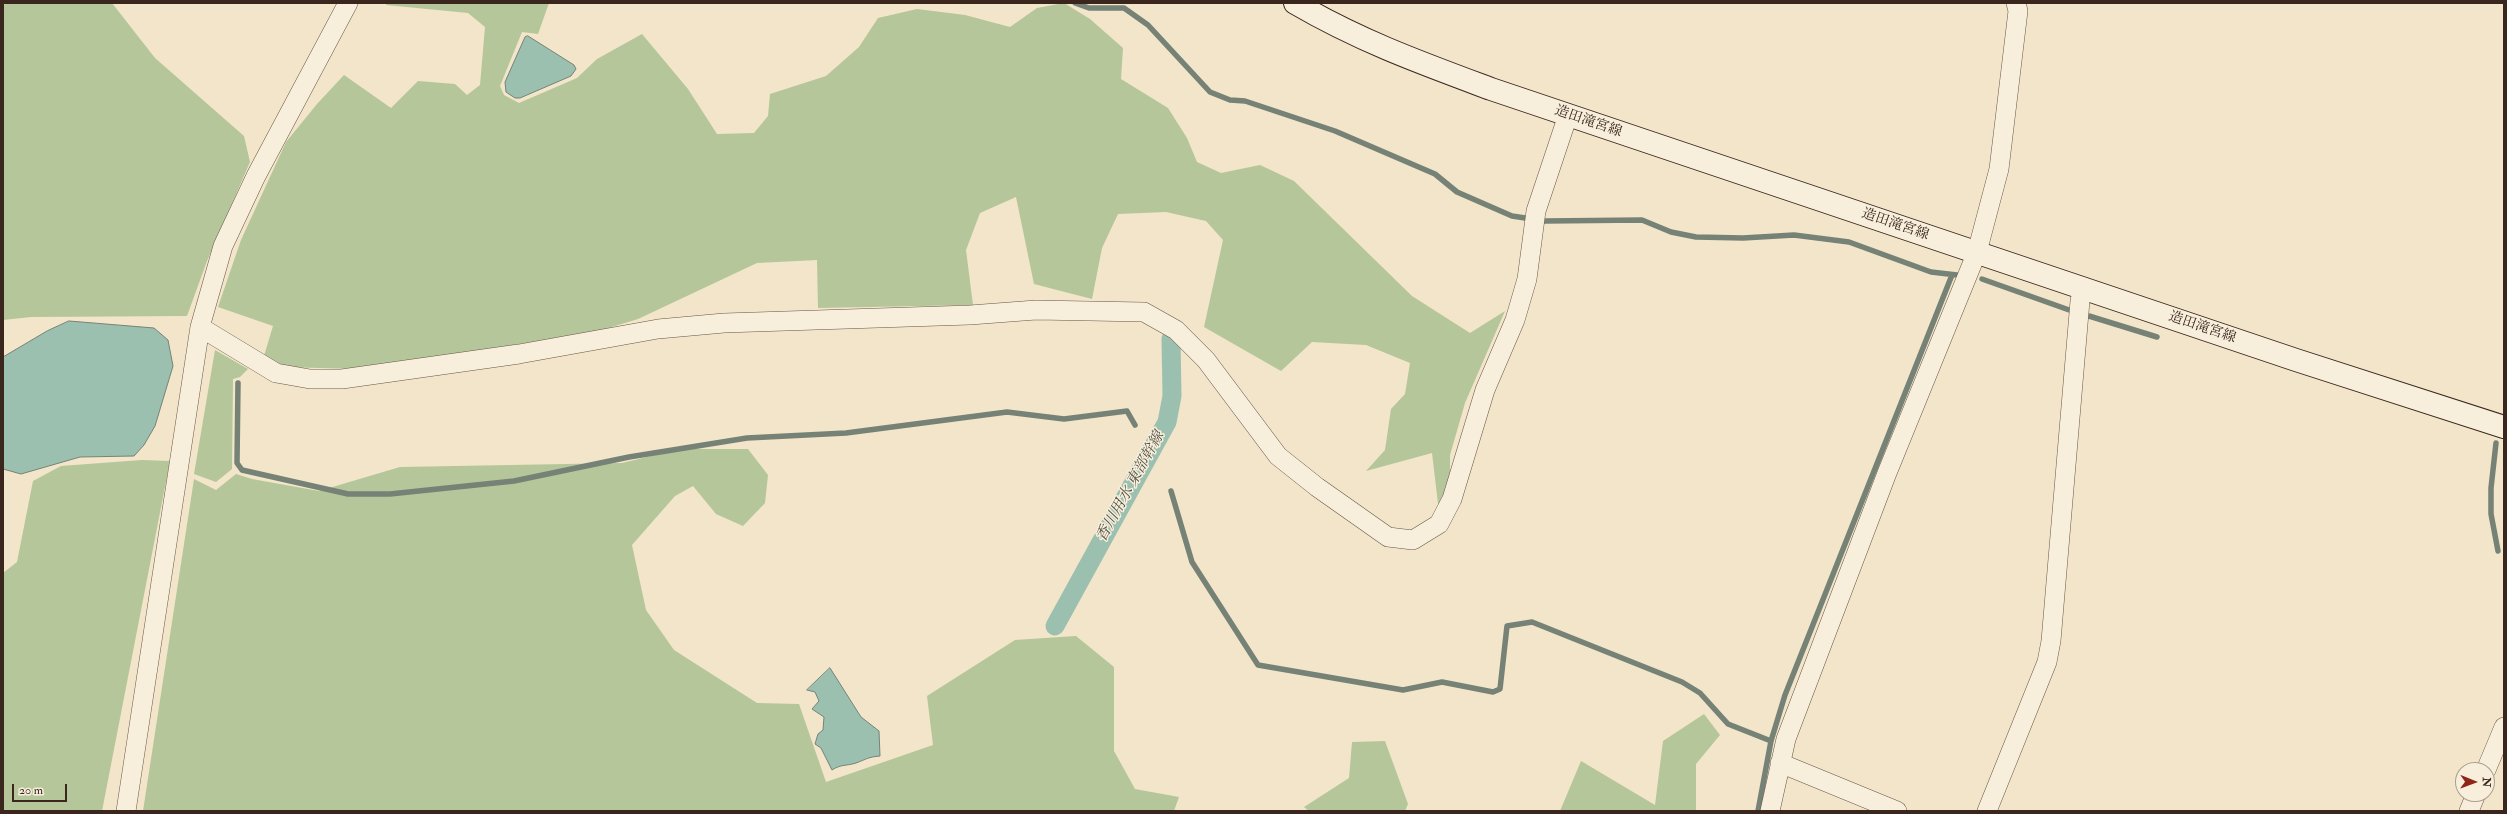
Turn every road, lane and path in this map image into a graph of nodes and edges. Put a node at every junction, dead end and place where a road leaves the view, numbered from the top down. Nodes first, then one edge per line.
1 (348, 3) edge
2 (1295, 3) edge
3 (2016, 3) edge
4 (1568, 115) junction
5 (1977, 252) junction
6 (2083, 288) junction
7 (200, 327) junction
8 (2504, 427) edge
9 (2504, 727) edge
10 (2489, 762) edge
11 (1780, 763) junction
12 (126, 811) edge
13 (1770, 811) edge
14 (1897, 811) edge
15 (1987, 811) edge

1 - 7 street
2 - 4 main road, 造田滝宮線
3 - 5 street
4 - 5 main road, 造田滝宮線
4 - 7 street
5 - 6 main road, 造田滝宮線
5 - 11 street
6 - 8 main road, 造田滝宮線
6 - 15 street
7 - 12 street
9 - 10 street
11 - 13 street
11 - 14 street

